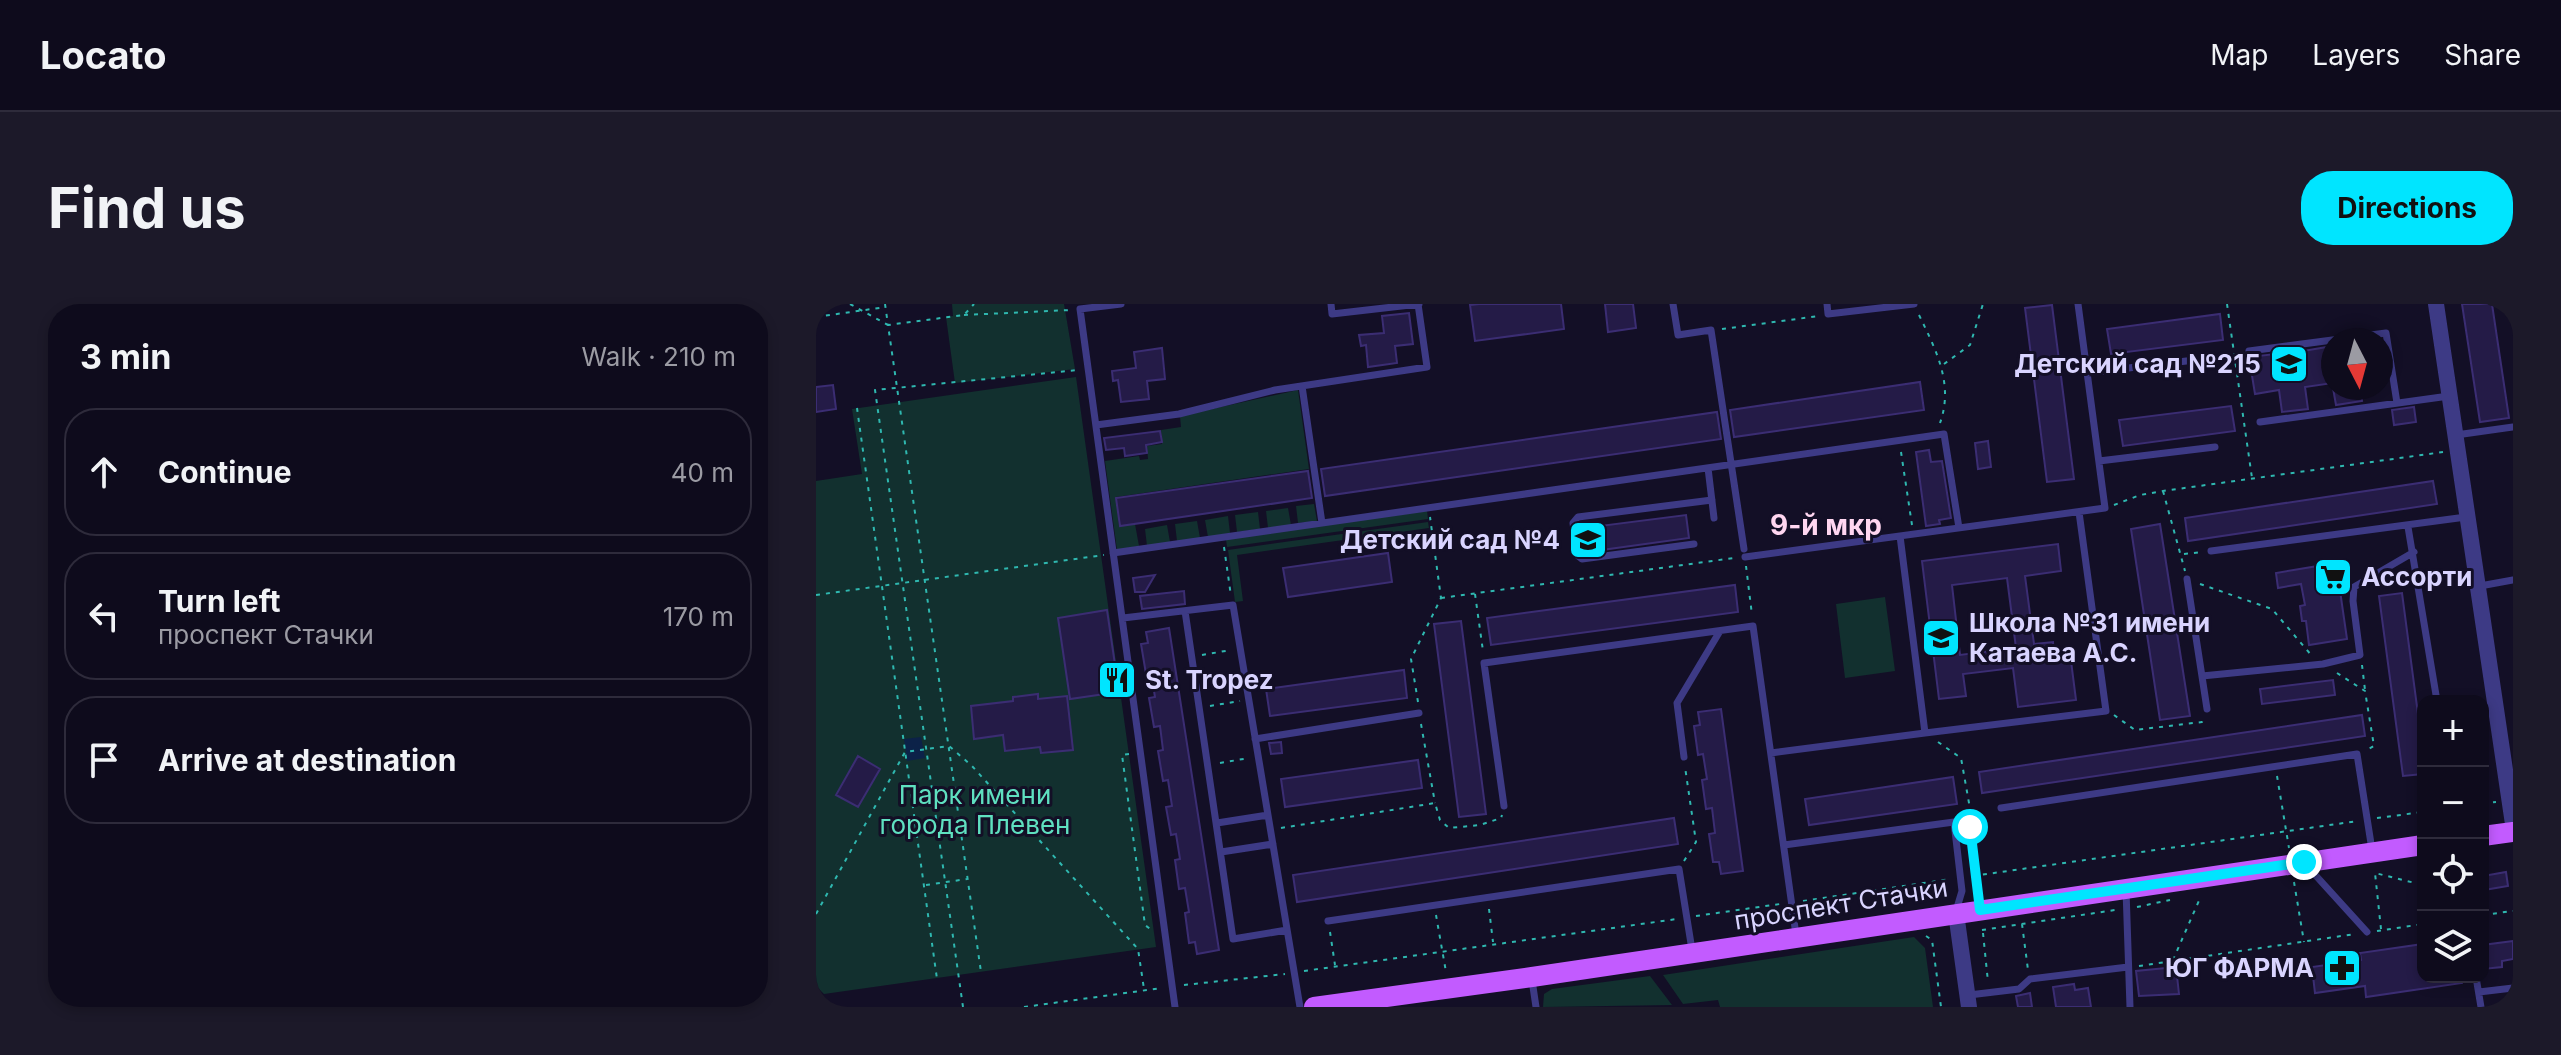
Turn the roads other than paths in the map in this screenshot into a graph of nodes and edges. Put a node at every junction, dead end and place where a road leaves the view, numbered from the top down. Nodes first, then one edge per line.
1 (1121, 304) edge
2 (1331, 304) edge
3 (1419, 304) edge
4 (1673, 304) edge
5 (1827, 304) edge
6 (1914, 304) edge
7 (2078, 304) edge
8 (2436, 304) edge
9 (2249, 351) dead end
10 (2203, 359) dead end
11 (2087, 373) junction
12 (1302, 386) junction
13 (2449, 396) junction
14 (2397, 403) junction
15 (2260, 422) dead end
16 (1096, 425) junction
17 (2513, 427) edge
18 (2456, 435) junction
19 (2215, 447) dead end
20 (2099, 461) junction
21 (1730, 465) junction
22 (1708, 468) junction
23 (1712, 500) junction
24 (2079, 512) junction
25 (2467, 517) junction
26 (1714, 518) dead end
27 (1322, 523) junction
28 (2408, 527) junction
29 (1959, 528) junction
30 (1900, 536) junction
31 (1694, 544) dead end
32 (2211, 551) road end
33 (2414, 552) junction
34 (1113, 553) junction
35 (2187, 579) road end
36 (2513, 580) edge
37 (2478, 586) junction
38 (1185, 611) junction
39 (1123, 618) junction
40 (1720, 631) junction
41 (2202, 676) junction
42 (2436, 695) edge
43 (2207, 709) road end
44 (1419, 713) road end
45 (1925, 733) junction
46 (1255, 739) junction
47 (1771, 753) junction
48 (1684, 757) road end
49 (1504, 806) road end
50 (2001, 808) dead end
51 (1268, 815) junction
52 (1217, 823) junction
53 (2513, 824) edge
54 (2513, 832) edge
55 (2489, 835) edge
56 (1273, 844) junction
57 (1784, 845) junction
58 (2417, 846) edge
59 (1221, 852) junction
60 (2373, 853) junction
61 (2298, 863) junction
62 (2126, 898) junction
63 (1956, 913) junction
64 (1328, 921) road end
65 (1287, 930) junction
66 (2367, 932) road end
67 (1796, 937) junction
68 (1692, 953) junction
69 (2128, 967) junction
70 (1532, 977) junction
71 (2477, 983) edge
72 (2513, 988) edge
73 (2479, 992) junction
74 (1968, 1001) edge
75 (1175, 1007) edge
76 (1300, 1007) edge
77 (1314, 1007) edge
78 (1536, 1007) edge
79 (2130, 1007) edge
80 (2481, 1007) edge

1 - 16 lane
2 - 3 lane
3 - 12 lane
4 - 21 lane
5 - 6 lane
7 - 11 lane
8 - 13 street
9 - 14 lane
10 - 11 lane
11 - 20 lane
12 - 16 lane
12 - 27 lane
13 - 14 lane
13 - 18 street
14 - 15 lane
16 - 34 lane
17 - 18 lane
18 - 25 street
19 - 20 lane
20 - 24 lane
21 - 22 lane
21 - 29 lane
21 - 30 lane
22 - 23 lane
22 - 27 lane
23 - 26 lane
23 - 31 lane
24 - 29 lane
24 - 45 lane
25 - 28 lane
25 - 37 street
27 - 34 lane
28 - 32 lane
28 - 33 lane
29 - 30 lane
30 - 45 lane
33 - 41 lane
33 - 42 lane
34 - 39 lane
35 - 41 lane
36 - 37 lane
37 - 53 street
38 - 39 lane
38 - 46 lane
38 - 52 lane
39 - 75 lane
40 - 47 lane
40 - 48 lane
40 - 49 lane
41 - 43 lane
44 - 46 lane
45 - 47 lane
46 - 51 lane
47 - 57 lane
50 - 60 lane
51 - 52 lane
51 - 56 lane
52 - 59 lane
54 - 55 main road
56 - 59 lane
56 - 65 lane
57 - 63 lane
57 - 67 lane
58 - 60 main road, проспект Стачки
59 - 65 lane
60 - 61 main road, проспект Стачки
61 - 62 main road, проспект Стачки
61 - 66 lane
62 - 63 main road, проспект Стачки
62 - 69 lane
63 - 67 main road, проспект Стачки
63 - 74 street
64 - 68 lane
65 - 76 lane
67 - 68 main road, проспект Стачки
68 - 70 main road, проспект Стачки
69 - 74 lane
69 - 79 lane
70 - 77 main road, проспект Стачки
70 - 78 lane
71 - 73 lane
72 - 73 lane
73 - 80 lane

